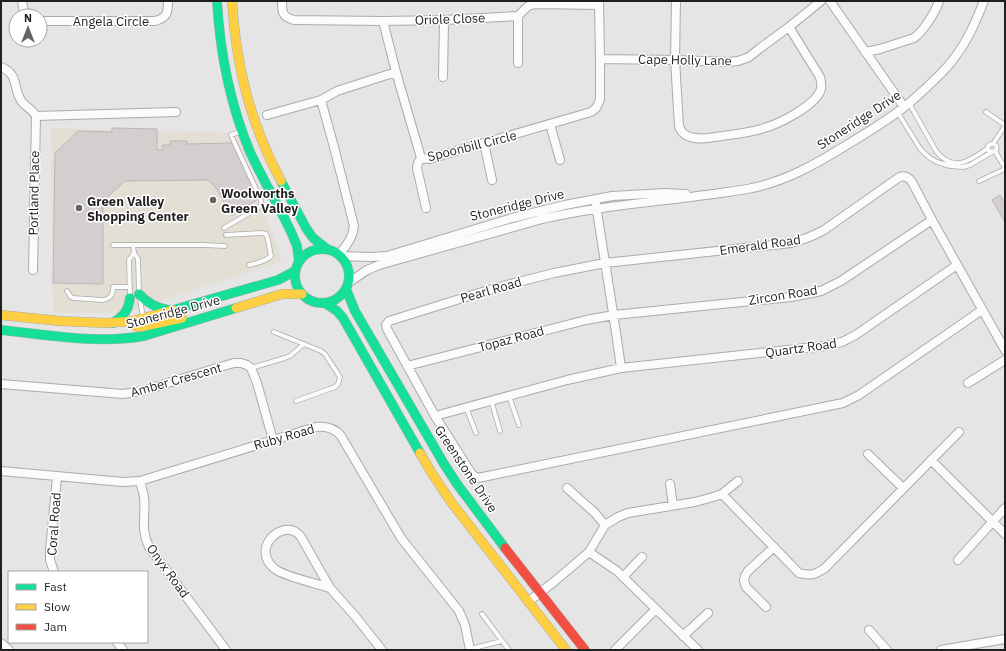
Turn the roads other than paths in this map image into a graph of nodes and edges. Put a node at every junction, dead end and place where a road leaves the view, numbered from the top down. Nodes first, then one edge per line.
1 (168, 1) edge
2 (217, 1) edge
3 (232, 1) edge
4 (282, 1) edge
5 (676, 1) edge
6 (821, 1) edge
7 (830, 1) edge
8 (939, 1) edge
9 (984, 1) edge
10 (599, 3) edge
11 (518, 16) junction
12 (444, 20) junction
13 (383, 21) junction
14 (48, 22) edge
15 (789, 27) junction
16 (880, 49) junction
17 (866, 52) junction
18 (600, 59) junction
19 (675, 60) junction
20 (871, 61) junction
21 (518, 63) dead end
22 (1, 67) edge
23 (396, 72) junction
24 (443, 77) dead end
25 (321, 100) junction
26 (904, 108) junction
27 (176, 112) dead end
28 (986, 112) dead end
29 (267, 115) dead end
30 (36, 116) junction
31 (550, 124) junction
32 (1005, 126) edge
33 (242, 131) junction
34 (484, 143) junction
35 (993, 144) junction
36 (988, 148) junction
37 (993, 152) junction
38 (421, 158) junction
39 (560, 160) dead end
40 (1005, 168) edge
41 (492, 180) dead end
42 (979, 181) dead end
43 (702, 196) junction
44 (595, 200) junction
45 (426, 208) dead end
46 (597, 208) junction
47 (932, 220) junction
48 (224, 228) dead end
49 (226, 235) dead end
50 (113, 245) dead end
51 (133, 245) junction
52 (225, 246) dead end
53 (327, 249) junction
54 (134, 253) junction
55 (340, 255) junction
56 (299, 262) junction
57 (604, 263) junction
58 (249, 265) dead end
59 (957, 265) junction
60 (33, 270) dead end
61 (295, 271) junction
62 (347, 286) junction
63 (130, 287) junction
64 (67, 291) dead end
65 (302, 294) junction
66 (135, 296) junction
67 (325, 303) junction
68 (982, 310) junction
69 (172, 311) junction
70 (1, 315) edge
71 (614, 315) junction
72 (133, 316) junction
73 (143, 318) junction
74 (205, 318) junction
75 (112, 323) junction
76 (1, 330) edge
77 (274, 332) dead end
78 (304, 344) junction
79 (1005, 350) edge
80 (1005, 360) edge
81 (407, 366) junction
82 (251, 368) junction
83 (621, 368) junction
84 (968, 383) dead end
85 (1, 384) edge
86 (509, 395) junction
87 (491, 400) junction
88 (296, 401) dead end
89 (466, 407) junction
90 (435, 416) junction
91 (519, 425) dead end
92 (500, 431) dead end
93 (959, 432) dead end
94 (476, 433) dead end
95 (273, 440) junction
96 (868, 454) dead end
97 (931, 460) junction
98 (1, 471) edge
99 (57, 476) junction
100 (140, 481) junction
101 (738, 481) dead end
102 (670, 484) dead end
103 (567, 488) dead end
104 (903, 488) junction
105 (722, 494) junction
106 (673, 506) junction
107 (1005, 508) edge
108 (993, 521) junction
109 (605, 525) junction
110 (1005, 534) edge
111 (774, 547) junction
112 (589, 552) junction
113 (642, 557) dead end
114 (958, 560) dead end
115 (54, 571) edge
116 (623, 576) junction
117 (330, 588) junction
118 (540, 593) junction
119 (528, 602) junction
120 (766, 607) dead end
121 (656, 609) junction
122 (708, 613) dead end
123 (482, 614) dead end
124 (869, 630) dead end
125 (683, 636) junction
126 (1005, 639) edge
127 (502, 641) junction
128 (1, 643) edge
129 (9, 650) edge
130 (226, 650) edge
131 (382, 650) edge
132 (470, 650) edge
133 (509, 650) edge
134 (566, 650) edge
135 (585, 650) edge
136 (615, 650) edge
137 (698, 650) edge
138 (886, 650) edge
139 (941, 650) edge

1 - 14 street, Angela Circle
2 - 33 main road
3 - 53 main road
4 - 13 street
5 - 19 street
6 - 15 street, Cape Holly Lane
7 - 17 street
8 - 16 street
9 - 26 street, Stoneridge Drive
10 - 11 street
10 - 18 street, Spoonbill Circle
11 - 12 street, Oriole Close
11 - 21 street
12 - 13 street, Oriole Close
12 - 24 street
13 - 23 street, Spoonbill Circle
15 - 19 street, Cape Holly Lane
15 - 19 street
16 - 17 street
16 - 20 street
17 - 20 street
18 - 19 street, Cape Holly Lane
18 - 31 street, Spoonbill Circle
20 - 26 street
22 - 30 street
23 - 25 street
23 - 38 street, Spoonbill Circle
25 - 29 street
25 - 55 street
26 - 36 lane
26 - 37 lane
26 - 43 street, Stoneridge Drive
27 - 30 street
28 - 32 lane
30 - 60 street, Portland Place
31 - 34 street, Spoonbill Circle
31 - 39 street
32 - 35 lane
33 - 48 lane
33 - 56 main road
34 - 38 street, Spoonbill Circle
34 - 41 street
35 - 36 lane
35 - 37 lane
36 - 37 lane
37 - 40 lane
38 - 45 street
40 - 42 lane
43 - 44 street, Stoneridge Drive
43 - 46 street, Stoneridge Drive
44 - 46 street
44 - 55 street, Stoneridge Drive
46 - 57 street
46 - 62 street, Stoneridge Drive
47 - 57 street, Emerald Road
47 - 59 street
47 - 71 street, Zircon Road
49 - 58 lane
50 - 51 lane
51 - 52 lane
51 - 54 lane
53 - 55 main road
53 - 56 main road
54 - 63 lane
54 - 66 lane
55 - 62 main road
56 - 61 main road
57 - 71 street
57 - 81 street, Pearl Road
59 - 68 street
59 - 83 street, Quartz Road
61 - 65 main road
61 - 69 main road, Stoneridge Drive
62 - 67 main road
62 - 118 main road, Greenstone Drive
63 - 64 lane
63 - 66 lane
65 - 67 main road
65 - 74 main road, Stoneridge Drive
66 - 69 main road
66 - 72 lane
66 - 73 lane
66 - 75 main road
67 - 119 main road
68 - 79 street
68 - 90 street
69 - 73 main road, Stoneridge Drive
70 - 75 main road, Stoneridge Drive
71 - 81 street, Topaz Road
71 - 83 street
72 - 73 main road, Stoneridge Drive
72 - 74 main road
72 - 75 main road, Stoneridge Drive
74 - 76 main road, Stoneridge Drive
77 - 78 lane
78 - 82 lane
78 - 88 lane
80 - 84 street
81 - 90 street
82 - 85 street, Amber Crescent
82 - 95 street
83 - 86 street
86 - 87 street
86 - 91 lane
87 - 89 street
87 - 92 lane
89 - 90 street
89 - 94 lane
93 - 97 street
95 - 100 street, Ruby Road
95 - 132 street, Ruby Road
96 - 104 street
97 - 104 street
97 - 108 street
98 - 99 street, Ruby Road
99 - 100 street, Ruby Road
99 - 115 street, Coral Road
100 - 130 street, Onyx Road
101 - 105 street
102 - 106 street
103 - 109 street
104 - 111 street
105 - 106 street
105 - 111 street
106 - 109 street
107 - 108 street
108 - 110 street
108 - 114 street
109 - 112 street
111 - 120 street
112 - 116 street
112 - 118 street
113 - 116 street
116 - 121 street
117 - 117 street
117 - 131 street
118 - 119 street
118 - 135 main road, Greenstone Drive
119 - 134 main road
121 - 125 street
121 - 136 street
122 - 125 street
123 - 127 lane
124 - 138 street
125 - 137 street
126 - 139 street
127 - 132 lane
127 - 133 lane
128 - 129 street

